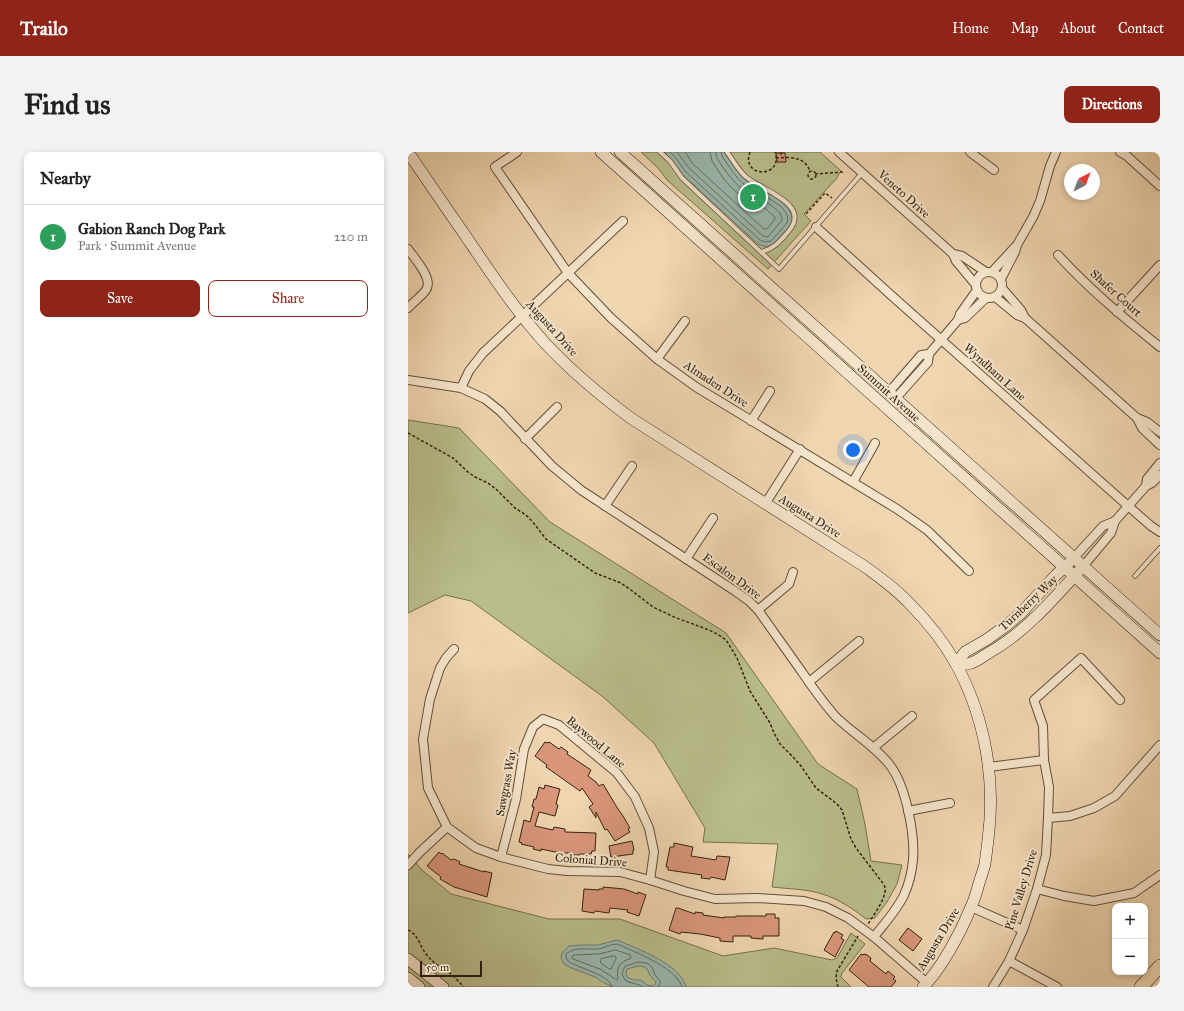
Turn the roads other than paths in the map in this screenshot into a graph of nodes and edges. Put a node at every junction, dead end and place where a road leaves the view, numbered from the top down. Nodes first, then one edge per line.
1 (408, 152) edge
2 (517, 152) edge
3 (601, 152) edge
4 (620, 152) edge
5 (660, 152) edge
6 (727, 152) edge
7 (839, 152) edge
8 (970, 152) edge
9 (1056, 152) edge
10 (1120, 152) edge
11 (994, 170) dead end
12 (862, 173) junction
13 (1160, 186) edge
14 (623, 221) dead end
15 (816, 227) junction
16 (1017, 245) junction
17 (408, 249) edge
18 (762, 252) junction
19 (953, 254) junction
20 (1058, 255) dead end
21 (1160, 265) edge
22 (989, 272) junction
23 (568, 273) junction
24 (1002, 283) junction
25 (976, 287) junction
26 (990, 298) junction
27 (408, 308) edge
28 (1117, 312) junction
29 (522, 316) junction
30 (1025, 318) junction
31 (958, 320) junction
32 (686, 322) dead end
33 (941, 340) junction
34 (1160, 347) edge
35 (658, 359) junction
36 (408, 380) edge
37 (461, 388) junction
38 (770, 391) dead end
39 (893, 395) junction
40 (557, 407) dead end
41 (1137, 418) junction
42 (751, 421) junction
43 (1160, 432) edge
44 (525, 439) junction
45 (875, 443) dead end
46 (1160, 446) edge
47 (800, 449) junction
48 (1160, 463) edge
49 (632, 466) dead end
50 (1160, 475) edge
51 (853, 482) junction
52 (1146, 486) junction
53 (766, 504) junction
54 (606, 506) junction
55 (1128, 506) junction
56 (713, 518) dead end
57 (1115, 521) junction
58 (1160, 532) edge
59 (1160, 548) edge
60 (686, 559) junction
61 (1069, 563) junction
62 (969, 571) dead end
63 (794, 572) dead end
64 (1078, 572) junction
65 (1135, 576) dead end
66 (758, 610) junction
67 (1160, 635) edge
68 (859, 641) dead end
69 (454, 649) dead end
70 (1160, 653) edge
71 (956, 664) junction
72 (809, 682) junction
73 (1120, 700) dead end
74 (912, 716) dead end
75 (542, 719) joint
76 (1160, 745) edge
77 (873, 748) junction
78 (1044, 760) junction
79 (989, 767) junction
80 (950, 803) dead end
81 (908, 811) junction
82 (1048, 818) junction
83 (447, 827) junction
84 (502, 857) junction
85 (408, 865) edge
86 (1160, 875) edge
87 (650, 880) junction
88 (1037, 889) junction
89 (971, 907) junction
90 (1023, 930) junction
91 (874, 937) junction
92 (408, 959) edge
93 (1009, 961) junction
94 (1160, 966) edge
95 (408, 978) edge
96 (925, 985) edge
97 (420, 987) edge
98 (443, 987) edge
99 (993, 987) edge
100 (1057, 987) edge
101 (1141, 987) edge

1 - 29 street, Augusta Drive
2 - 23 street, Almaden Drive
3 - 61 street, Summit Avenue
4 - 39 street, Summit Avenue
5 - 18 lane
6 - 18 lane
7 - 12 street, Veneto Drive
8 - 11 street
9 - 16 street
10 - 13 street
12 - 15 lane
12 - 19 street, Veneto Drive
14 - 23 street
15 - 18 lane
15 - 33 street, Wyndham Lane
16 - 22 street
16 - 24 street
17 - 27 street
19 - 22 street, Veneto Drive
19 - 25 street, Veneto Drive
20 - 28 street, Shafer Court
21 - 28 street
22 - 24 street
22 - 25 street
23 - 29 street
23 - 35 street, Almaden Drive
24 - 26 street
24 - 30 street
25 - 26 street
25 - 31 street
26 - 30 street
26 - 31 street
28 - 34 street, Shafer Court
29 - 37 street
29 - 53 street, Augusta Drive
30 - 41 street
31 - 33 street
32 - 35 street
33 - 39 street
33 - 55 street, Wyndham Lane
35 - 42 street, Almaden Drive
36 - 37 street, Escalon Drive
37 - 44 street, Escalon Drive
38 - 42 street
39 - 61 street, Summit Avenue
40 - 44 street
41 - 43 street
41 - 46 street
42 - 47 street, Almaden Drive
44 - 54 street, Escalon Drive
45 - 51 street
47 - 51 street, Almaden Drive
47 - 53 street
48 - 52 street
49 - 54 street
50 - 52 street
51 - 62 street, Almaden Drive
52 - 55 street
53 - 71 street, Augusta Drive
54 - 60 street, Escalon Drive
55 - 57 street
55 - 58 street, Wyndham Lane
56 - 60 street
57 - 61 street
57 - 64 street
59 - 65 lane
60 - 66 street, Escalon Drive
61 - 64 street, Summit Avenue
61 - 71 street, Turnberry Way
63 - 66 street
64 - 67 street, Summit Avenue
64 - 70 street, Summit Avenue
64 - 71 street, Turnberry Way
66 - 72 street, Escalon Drive
68 - 72 street
69 - 83 street, Colonial Drive
71 - 79 street, Augusta Drive
72 - 77 street, Escalon Drive
73 - 78 street, Pine Valley Drive
74 - 77 street
75 - 84 street, Sawgrass Way
75 - 87 street, Baywood Lane
76 - 82 street
77 - 81 street, Escalon Drive
78 - 79 street
78 - 82 street, Pine Valley Drive
79 - 89 street, Augusta Drive
80 - 81 street
81 - 91 street, Escalon Drive
82 - 88 street, Pine Valley Drive
83 - 84 street, Colonial Drive
83 - 85 street
84 - 87 street, Colonial Drive
86 - 88 street
87 - 91 street, Colonial Drive
88 - 90 street, Pine Valley Drive
89 - 90 street
89 - 96 street, Augusta Drive
90 - 93 street, Pine Valley Drive
91 - 96 street, Colonial Drive
92 - 98 street
93 - 99 street, Pine Valley Drive
93 - 100 street
94 - 101 main road
95 - 97 street

